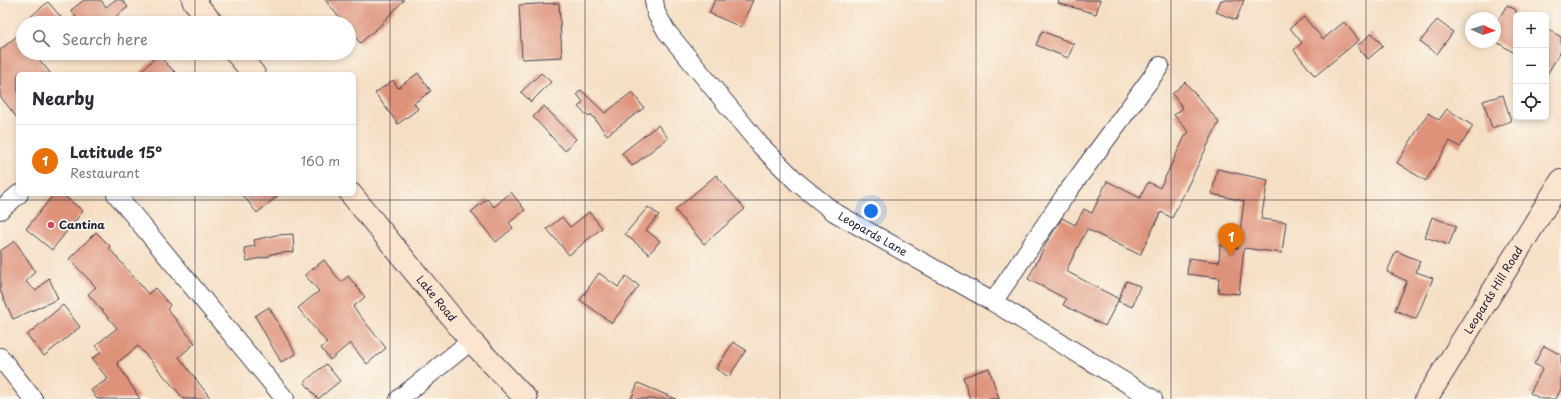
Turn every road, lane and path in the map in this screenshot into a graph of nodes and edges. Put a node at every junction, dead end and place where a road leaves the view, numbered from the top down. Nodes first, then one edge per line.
1 (193, 0) edge
2 (654, 0) edge
3 (206, 16) edge
4 (242, 60) edge
5 (1160, 66) dead end
6 (252, 72) edge
7 (1561, 181) edge
8 (17, 196) edge
9 (118, 196) edge
10 (353, 196) edge
11 (0, 210) edge
12 (993, 302) junction
13 (471, 341) junction
14 (0, 357) edge
15 (33, 399) edge
16 (284, 399) edge
17 (399, 399) edge
18 (526, 399) edge
19 (1153, 399) edge
20 (1426, 399) edge

1 - 3 main road
2 - 12 street, Leopards Lane
4 - 6 main road
5 - 12 street
7 - 20 main road, Leopards Hill Road
8 - 11 street
9 - 16 street
10 - 13 main road, Lake Road
12 - 19 street, Leopards Lane
13 - 17 street
13 - 18 main road, Lake Road
14 - 15 street

